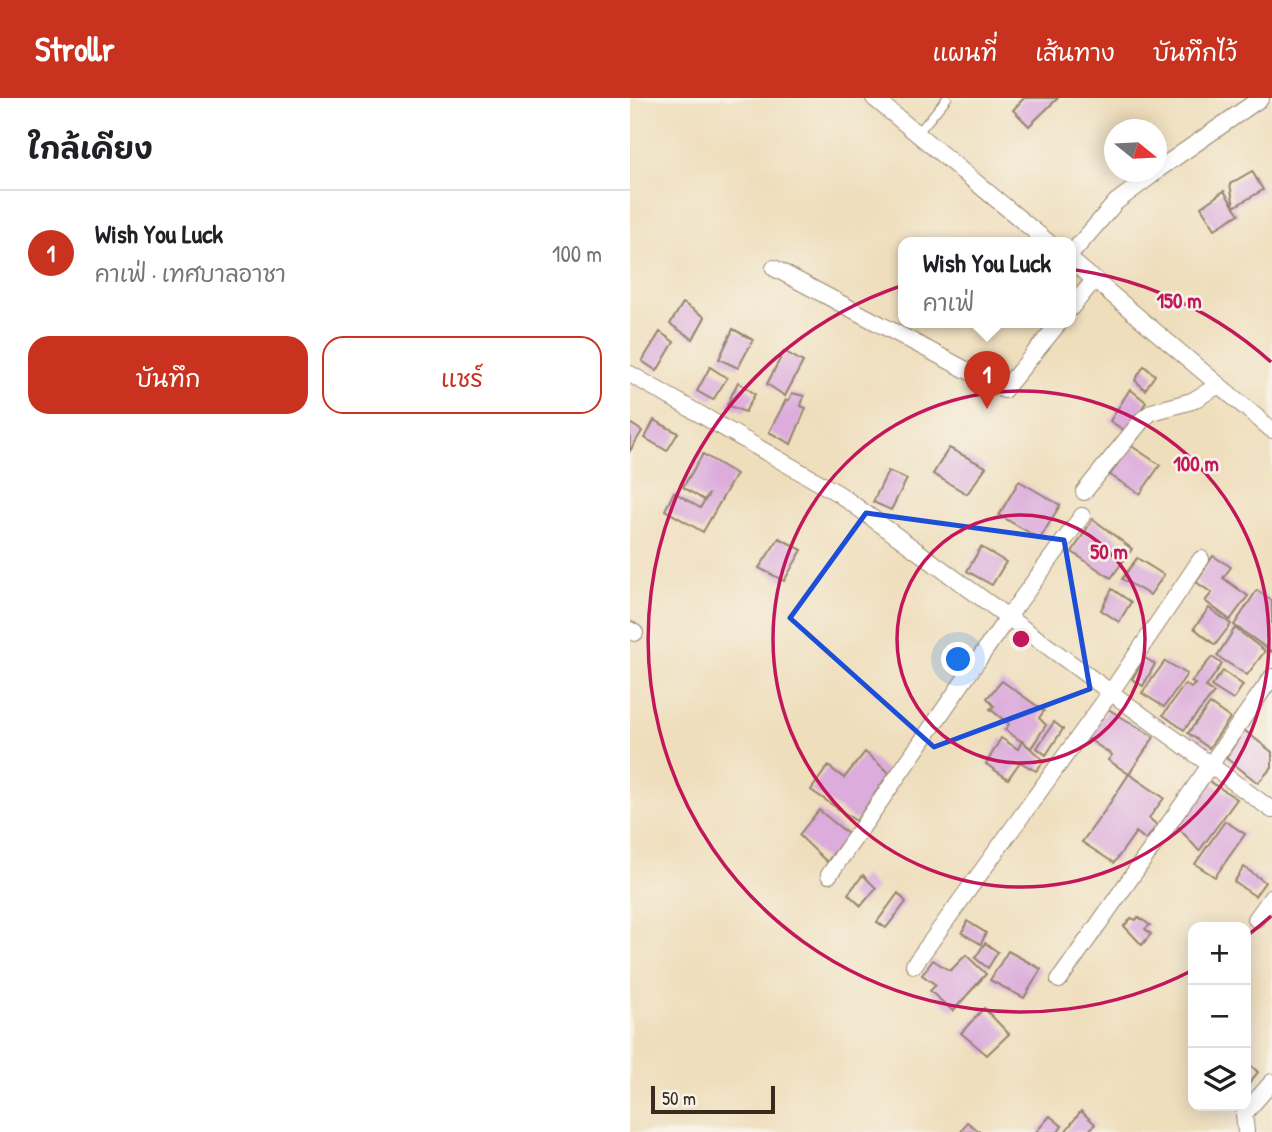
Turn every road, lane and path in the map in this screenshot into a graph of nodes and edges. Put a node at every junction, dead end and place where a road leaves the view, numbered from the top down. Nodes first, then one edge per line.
1 (874, 98) edge
2 (947, 98) edge
3 (1254, 100) edge
4 (917, 134) junction
5 (1167, 163) edge
6 (1142, 182) edge
7 (1042, 237) edge
8 (1076, 248) edge
9 (1076, 264) edge
10 (774, 268) dead end
11 (1095, 279) junction
12 (1076, 302) edge
13 (1055, 328) edge
14 (630, 374) edge
15 (1219, 385) junction
16 (1272, 430) edge
17 (1084, 492) dead end
18 (1082, 516) dead end
19 (1201, 559) dead end
20 (1008, 617) junction
21 (1272, 677) edge
22 (1111, 692) junction
23 (1210, 766) junction
24 (1272, 810) edge
25 (829, 874) dead end
26 (1272, 897) edge
27 (1256, 919) dead end
28 (914, 965) dead end
29 (1059, 981) dead end
30 (1272, 1082) edge
31 (1247, 1132) edge

1 - 4 street
2 - 4 lane
3 - 5 street
4 - 7 street
6 - 8 street
9 - 11 street
10 - 13 street
11 - 12 street
11 - 15 street
14 - 20 street
15 - 16 street
15 - 17 street
18 - 20 street
19 - 22 street
20 - 22 street
20 - 25 street
21 - 23 street
22 - 23 street
22 - 28 street
23 - 24 street
23 - 29 street
26 - 27 street
30 - 31 street

